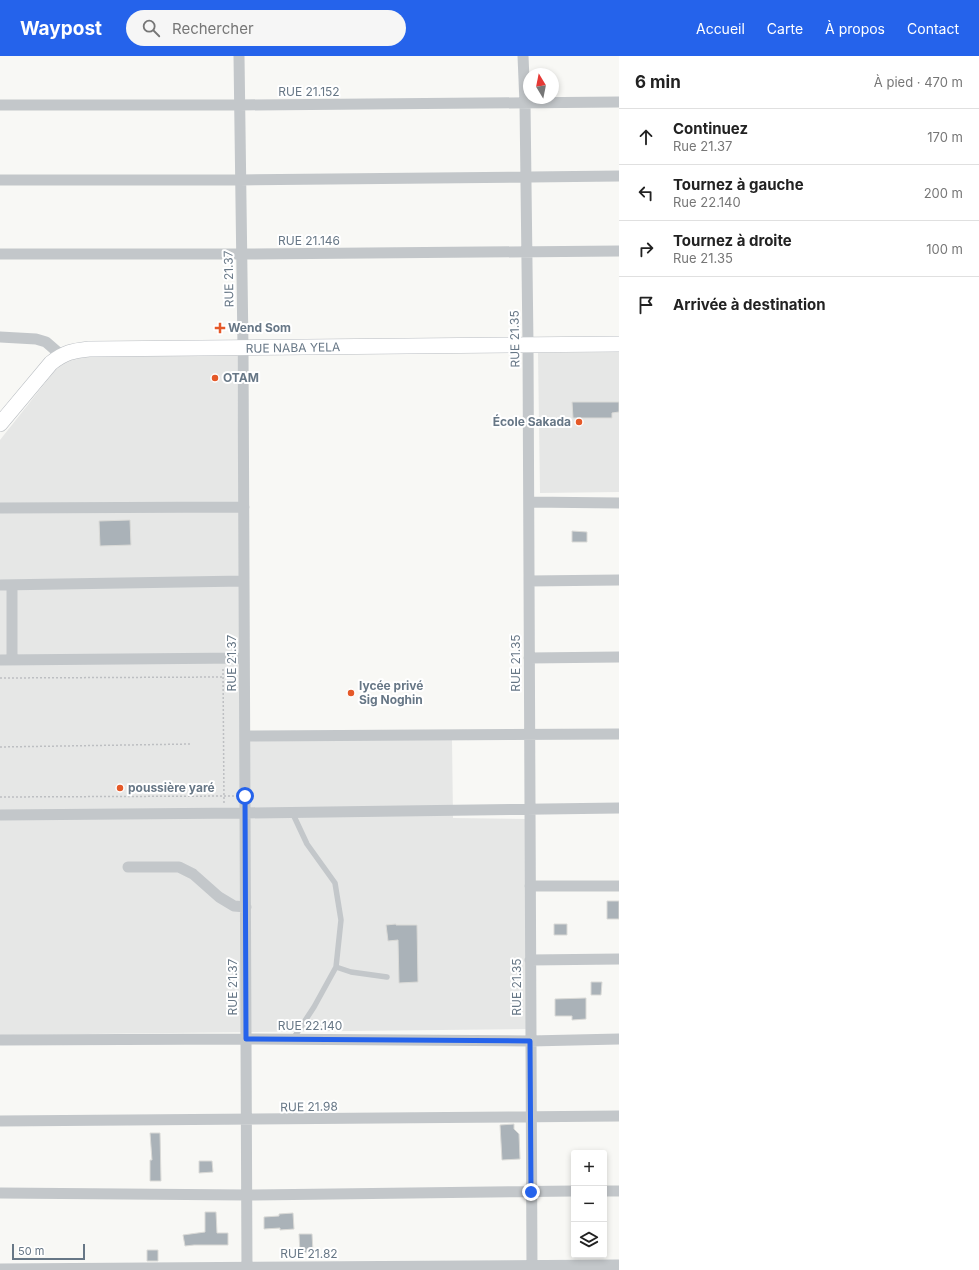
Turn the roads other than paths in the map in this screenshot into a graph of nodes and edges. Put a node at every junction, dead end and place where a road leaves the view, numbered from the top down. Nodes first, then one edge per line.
1 (238, 56) edge
2 (523, 56) edge
3 (524, 68) edge
4 (619, 102) edge
5 (523, 103) edge
6 (559, 103) edge
7 (525, 104) edge
8 (0, 105) edge
9 (239, 106) junction
10 (619, 176) edge
11 (526, 177) junction
12 (0, 180) edge
13 (240, 180) junction
14 (619, 251) edge
15 (527, 252) junction
16 (0, 254) edge
17 (241, 254) junction
18 (0, 337) edge
19 (619, 344) edge
20 (528, 345) junction
21 (243, 348) junction
22 (61, 355) junction
23 (2, 419) edge
24 (528, 502) junction
25 (619, 503) edge
26 (244, 507) junction
27 (0, 508) edge
28 (619, 580) edge
29 (244, 581) junction
30 (529, 581) junction
31 (0, 585) edge
32 (12, 585) junction
33 (619, 657) edge
34 (244, 658) junction
35 (529, 658) junction
36 (0, 660) edge
37 (12, 660) junction
38 (529, 734) junction
39 (619, 734) edge
40 (245, 736) junction
41 (529, 808) junction
42 (619, 808) edge
43 (292, 812) junction
44 (245, 813) junction
45 (0, 815) edge
46 (128, 867) dead end
47 (530, 886) junction
48 (619, 886) edge
49 (246, 907) junction
50 (619, 959) edge
51 (530, 960) junction
52 (336, 967) junction
53 (387, 977) dead end
54 (246, 1039) junction
55 (293, 1039) junction
56 (619, 1039) edge
57 (0, 1040) edge
58 (530, 1041) junction
59 (619, 1116) edge
60 (531, 1117) junction
61 (247, 1120) junction
62 (0, 1121) edge
63 (571, 1191) edge
64 (607, 1191) edge
65 (619, 1191) edge
66 (531, 1192) junction
67 (0, 1193) edge
68 (247, 1195) junction
69 (619, 1265) edge
70 (532, 1268) edge
71 (0, 1269) edge
72 (248, 1269) edge

1 - 9 street, RUE 21.37
2 - 3 street, RUE 21.35
4 - 6 street, RUE 21.152
5 - 9 street, RUE 21.152
7 - 11 street, RUE 21.35
8 - 9 street, RUE 21.152
9 - 13 street, RUE 21.37
10 - 11 street
11 - 13 street
11 - 15 street, RUE 21.35
12 - 13 street
13 - 17 street, RUE 21.37
14 - 15 street, RUE 21.146
15 - 17 street, RUE 21.146
15 - 20 street, RUE 21.35
16 - 17 street, RUE 21.146
17 - 21 street, RUE 21.37
18 - 22 street
19 - 20 street, RUE NABA YELA
20 - 21 street, RUE NABA YELA
20 - 24 street, RUE 21.35
21 - 22 street, RUE NABA YELA
21 - 26 street, RUE 21.37
22 - 23 street, RUE NABA YELA
24 - 25 street
24 - 30 street, RUE 21.35
26 - 27 street
26 - 29 street, RUE 21.37
28 - 30 street
29 - 32 street
29 - 34 street, RUE 21.37
30 - 35 street, RUE 21.35
31 - 32 street
32 - 37 street
33 - 35 street
34 - 37 street
34 - 40 street, RUE 21.37
35 - 38 street, RUE 21.35
36 - 37 street
38 - 39 street
38 - 40 street
38 - 41 street, RUE 21.35
40 - 44 street, RUE 21.37
41 - 42 street
41 - 43 street
41 - 47 street, RUE 21.35
43 - 44 street
43 - 52 lane
44 - 45 street
44 - 49 street, RUE 21.37
46 - 49 street
47 - 48 street
47 - 51 street, RUE 21.35
49 - 54 street, RUE 21.37
50 - 51 street
51 - 58 street, RUE 21.35
52 - 53 lane
52 - 55 lane
54 - 55 street, RUE 22.140
54 - 57 street, RUE 22.140
54 - 61 street, RUE 21.37
55 - 58 street, RUE 22.140
56 - 58 street, RUE 22.140
58 - 60 street, RUE 21.35
59 - 60 street, RUE 21.98
60 - 61 street, RUE 21.98
60 - 66 street, RUE 21.35
61 - 62 street, RUE 21.98
61 - 68 street, RUE 21.37
63 - 66 street
64 - 65 street
66 - 68 street
66 - 70 street, RUE 21.35
67 - 68 street
68 - 72 street, RUE 21.37
69 - 70 street, RUE 21.82
70 - 72 street, RUE 21.82
71 - 72 street, RUE 21.82

